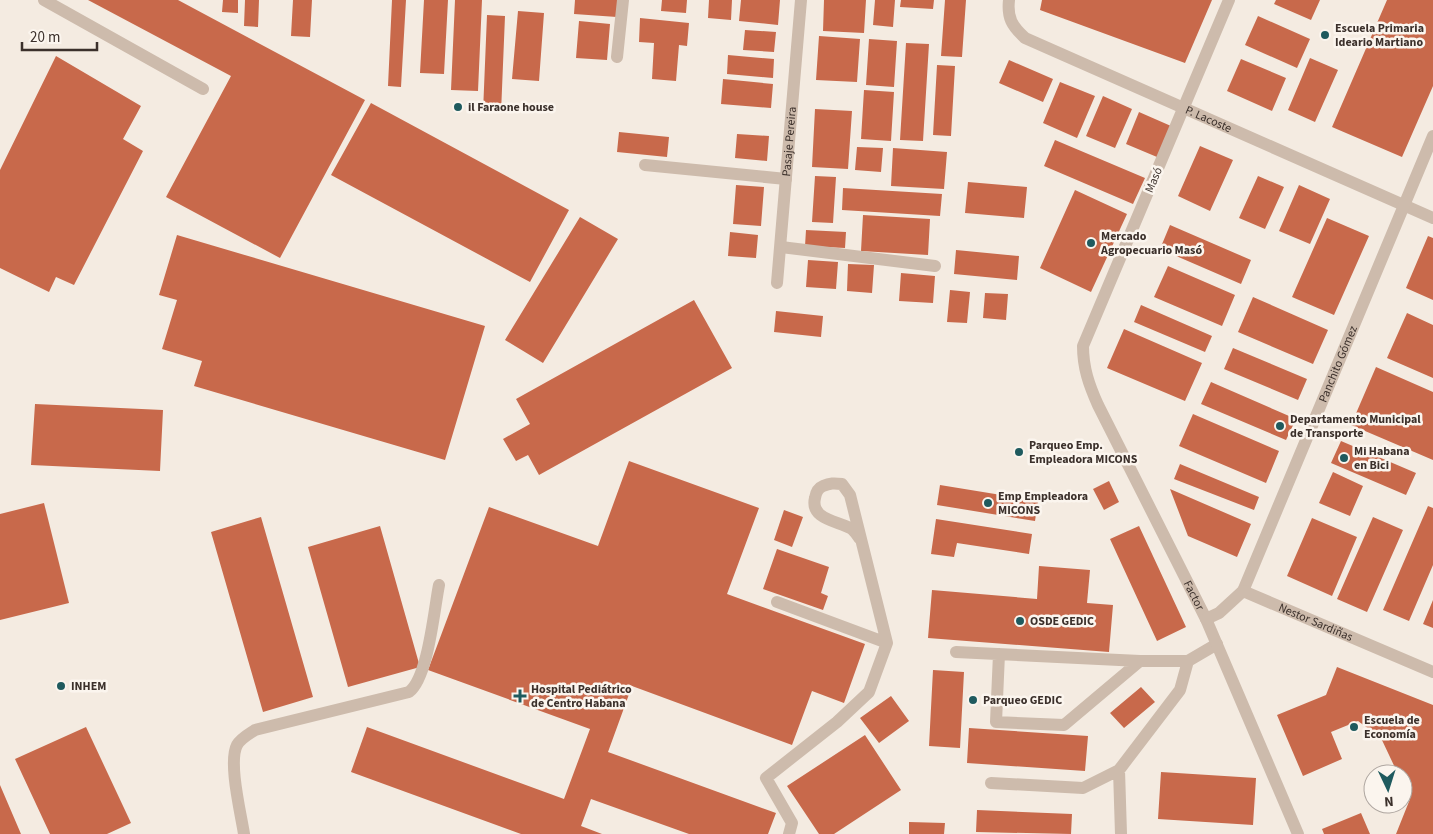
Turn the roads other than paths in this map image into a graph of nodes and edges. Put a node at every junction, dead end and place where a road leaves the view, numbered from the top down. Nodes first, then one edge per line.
1 (44, 0) edge
2 (623, 0) edge
3 (801, 0) edge
4 (1008, 0) edge
5 (1229, 0) edge
6 (617, 57) dead end
7 (203, 89) dead end
8 (1185, 109) junction
9 (1433, 136) edge
10 (645, 165) dead end
11 (786, 179) junction
12 (1405, 205) junction
13 (1433, 218) edge
14 (781, 247) junction
15 (935, 266) dead end
16 (777, 283) dead end
17 (1083, 361) joint
18 (860, 539) junction
19 (439, 586) dead end
20 (1243, 591) junction
21 (777, 602) dead end
22 (1206, 619) junction
23 (886, 643) junction
24 (1217, 644) junction
25 (956, 652) dead end
26 (999, 654) junction
27 (1140, 661) junction
28 (1188, 661) junction
29 (1433, 672) edge
30 (1119, 770) junction
31 (991, 783) dead end
32 (244, 834) edge
33 (789, 834) edge
34 (1122, 834) edge
35 (1298, 834) edge

1 - 7 street
2 - 6 street
3 - 11 street, Pasaje Pereira
4 - 8 street, P. Lacoste
5 - 8 street, Masó
8 - 12 street, P. Lacoste
8 - 17 street, Masó
9 - 12 street, Panchito Gómez
10 - 11 street
11 - 14 street, Pasaje Pereira
12 - 13 street, P. Lacoste
12 - 20 street, Panchito Gómez
14 - 15 street
14 - 16 street, Pasaje Pereira
17 - 22 street, Factor
18 - 18 street
18 - 23 street
19 - 32 street
20 - 22 street
20 - 29 street, Nestor Sardiñas
21 - 23 street
22 - 24 street, Factor
23 - 33 street
24 - 28 street
24 - 35 street, Factor
25 - 26 street
26 - 27 street
26 - 27 street
27 - 28 street
28 - 30 street
30 - 31 street
30 - 34 street

